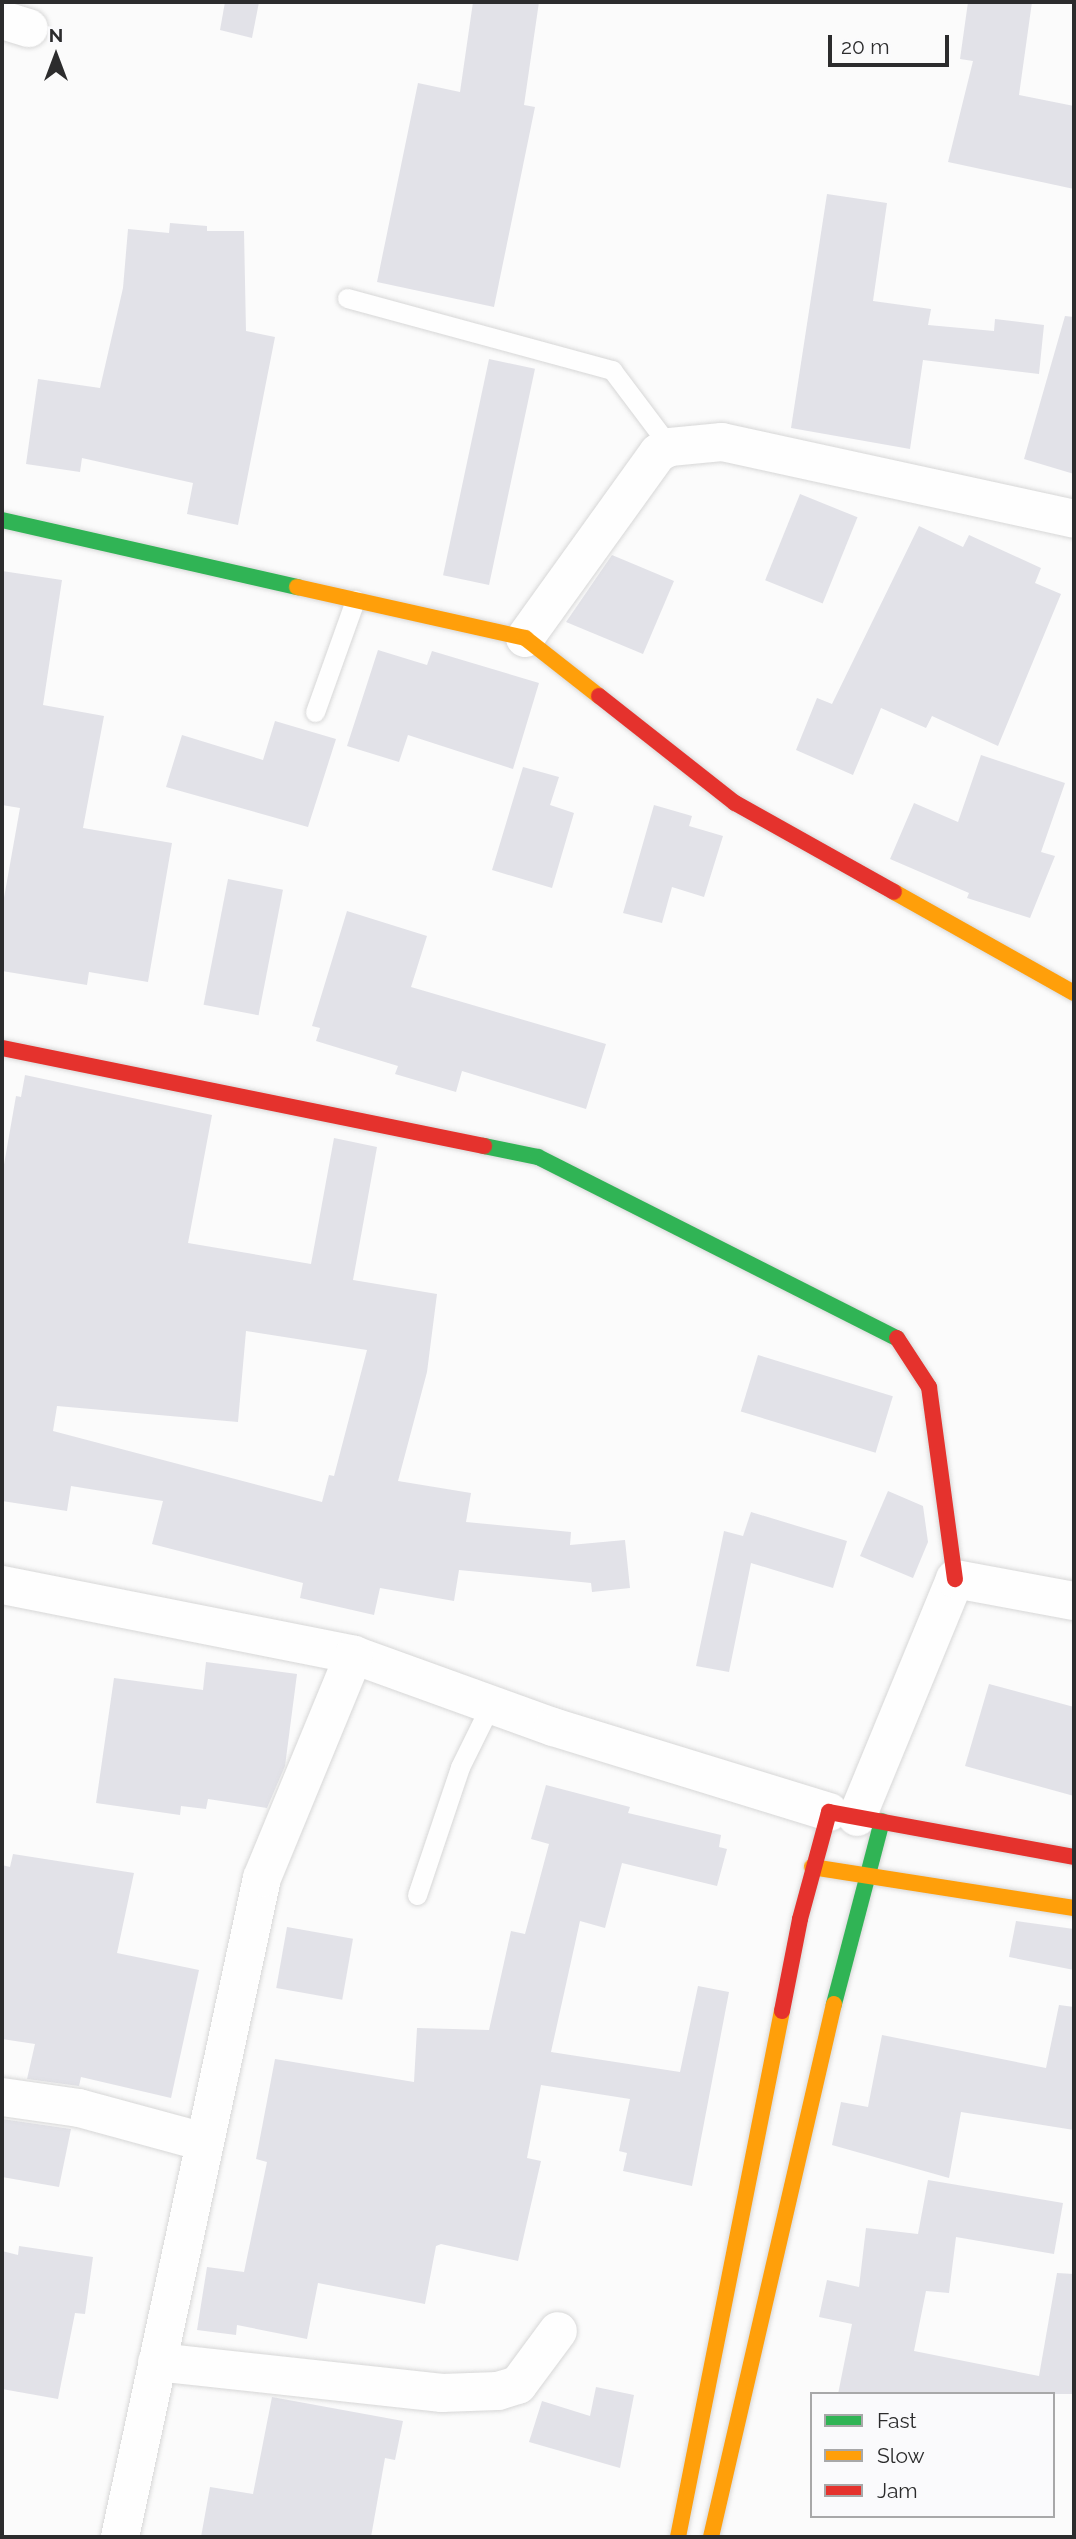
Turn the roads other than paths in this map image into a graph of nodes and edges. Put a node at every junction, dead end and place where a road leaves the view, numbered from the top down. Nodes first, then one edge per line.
1 (347, 298) dead end
2 (670, 447) junction
3 (1074, 519) edge
4 (2, 520) edge
5 (355, 600) junction
6 (525, 638) junction
7 (315, 712) dead end
8 (1074, 993) edge
9 (2, 1048) edge
10 (955, 1578) junction
11 (2, 1585) edge
12 (1074, 1601) edge
13 (354, 1655) junction
14 (491, 1704) junction
15 (856, 1816) junction
16 (1074, 1857) edge
17 (812, 1867) junction
18 (867, 1877) junction
19 (417, 1895) dead end
20 (1074, 1908) edge
21 (2, 2097) edge
22 (204, 2142) junction
23 (558, 2331) dead end
24 (157, 2362) junction
25 (120, 2537) edge
26 (678, 2537) edge
27 (711, 2537) edge

1 - 2 lane
2 - 3 street
2 - 6 street
4 - 5 street
5 - 6 street
5 - 7 lane
6 - 8 street
9 - 10 street
10 - 12 street
10 - 15 street
11 - 13 street
13 - 14 street
13 - 22 street
14 - 15 street
14 - 19 lane
15 - 16 street
15 - 17 street
15 - 18 street
17 - 18 street
17 - 26 street
18 - 20 street
18 - 27 street
21 - 22 street
22 - 24 street
23 - 24 street
24 - 25 street

